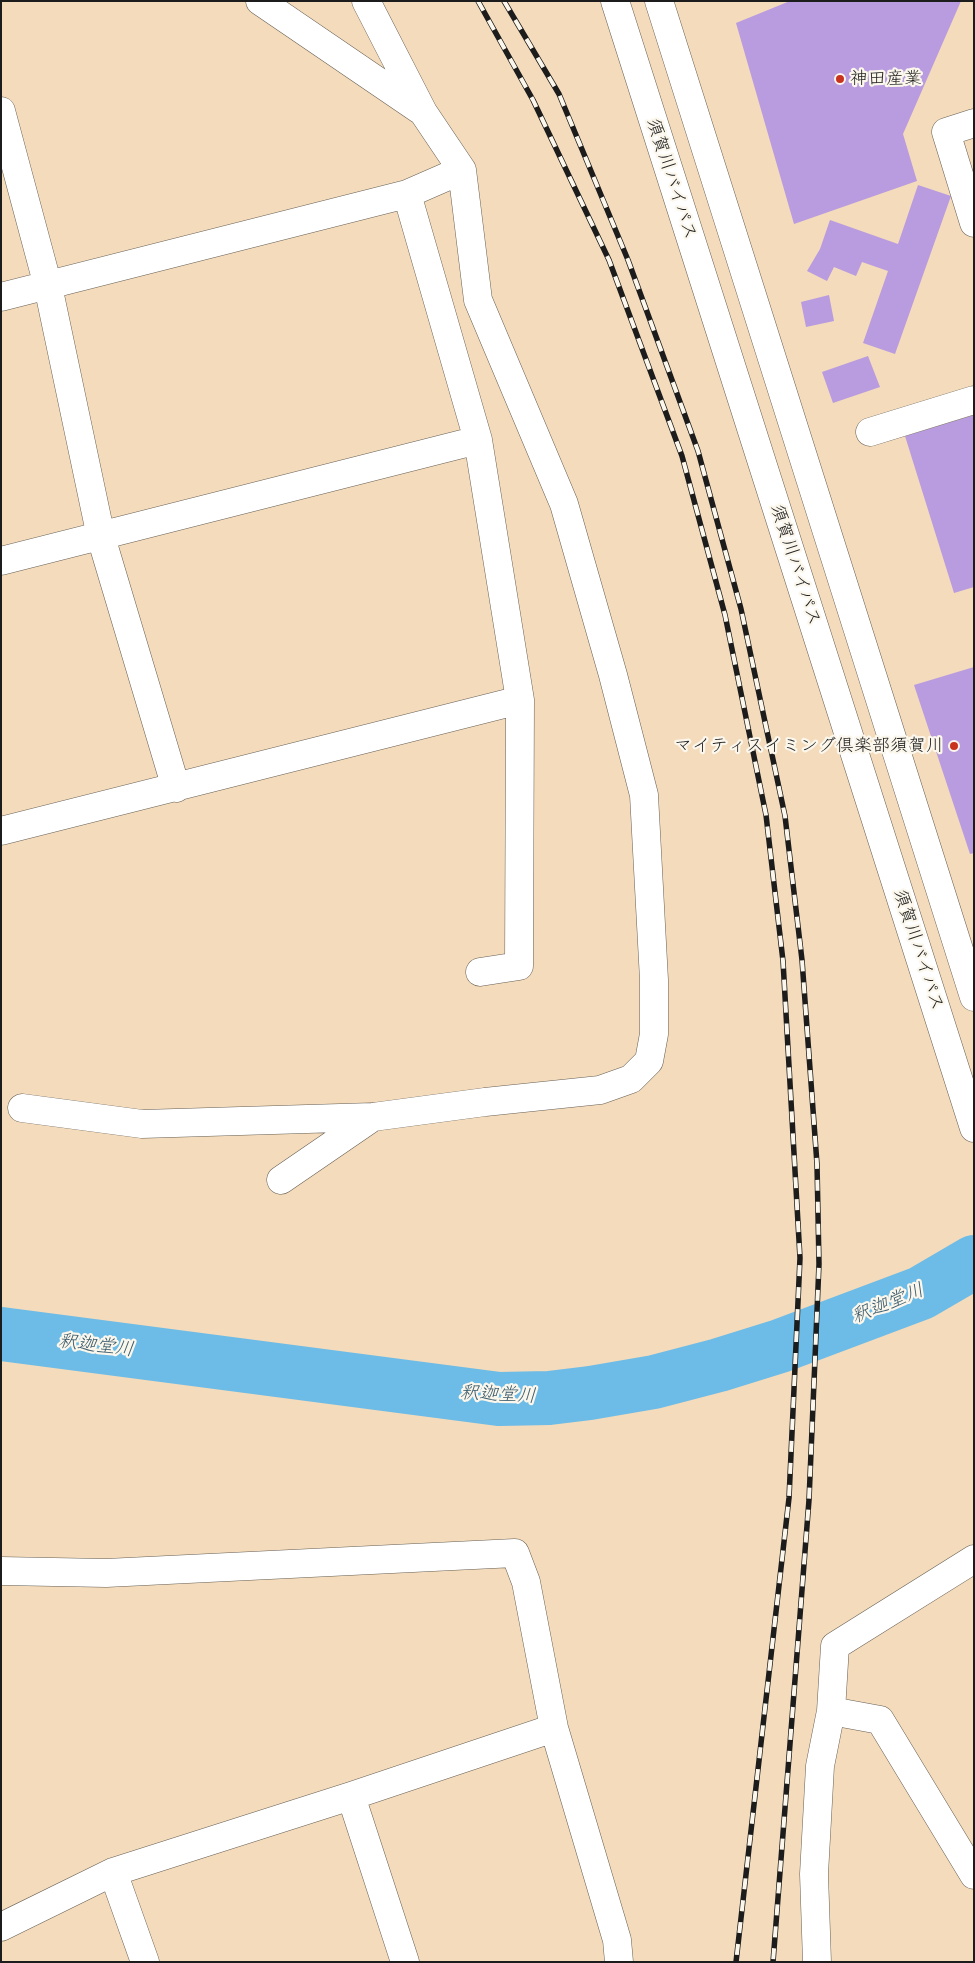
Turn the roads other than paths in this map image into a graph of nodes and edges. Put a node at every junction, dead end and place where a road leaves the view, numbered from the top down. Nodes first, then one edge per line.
1 (260, 1) edge
2 (366, 1) edge
3 (614, 1) edge
4 (658, 1) edge
5 (1, 111) edge
6 (424, 112) junction
7 (974, 123) edge
8 (462, 170) junction
9 (407, 194) junction
10 (974, 222) edge
11 (48, 286) junction
12 (1, 297) edge
13 (974, 400) edge
14 (870, 432) dead end
15 (478, 440) junction
16 (101, 537) junction
17 (1, 561) edge
18 (520, 700) junction
19 (176, 788) junction
20 (1, 831) edge
21 (480, 972) dead end
22 (970, 984) edge
23 (22, 1108) dead end
24 (373, 1116) junction
25 (974, 1128) edge
26 (281, 1180) dead end
27 (974, 1559) edge
28 (1, 1571) edge
29 (831, 1711) junction
30 (554, 1728) junction
31 (351, 1796) junction
32 (113, 1872) junction
33 (974, 1875) edge
34 (1, 1928) edge
35 (145, 1962) edge
36 (405, 1962) edge
37 (618, 1962) edge
38 (817, 1962) edge

1 - 6 main road
2 - 6 main road
3 - 25 main road, 須賀川バイパス
4 - 22 main road
5 - 11 main road
6 - 8 main road
7 - 10 main road
8 - 9 main road
8 - 24 main road
9 - 11 main road
9 - 15 main road
11 - 12 main road
11 - 16 main road
13 - 14 main road
15 - 16 main road
15 - 18 main road
16 - 17 main road
16 - 19 main road
18 - 19 main road
18 - 21 main road
19 - 20 main road
23 - 24 main road
24 - 26 main road
27 - 29 main road
28 - 30 main road
29 - 33 main road
29 - 38 main road
30 - 31 main road
30 - 37 main road
31 - 32 main road
31 - 36 main road
32 - 34 main road
32 - 35 main road

